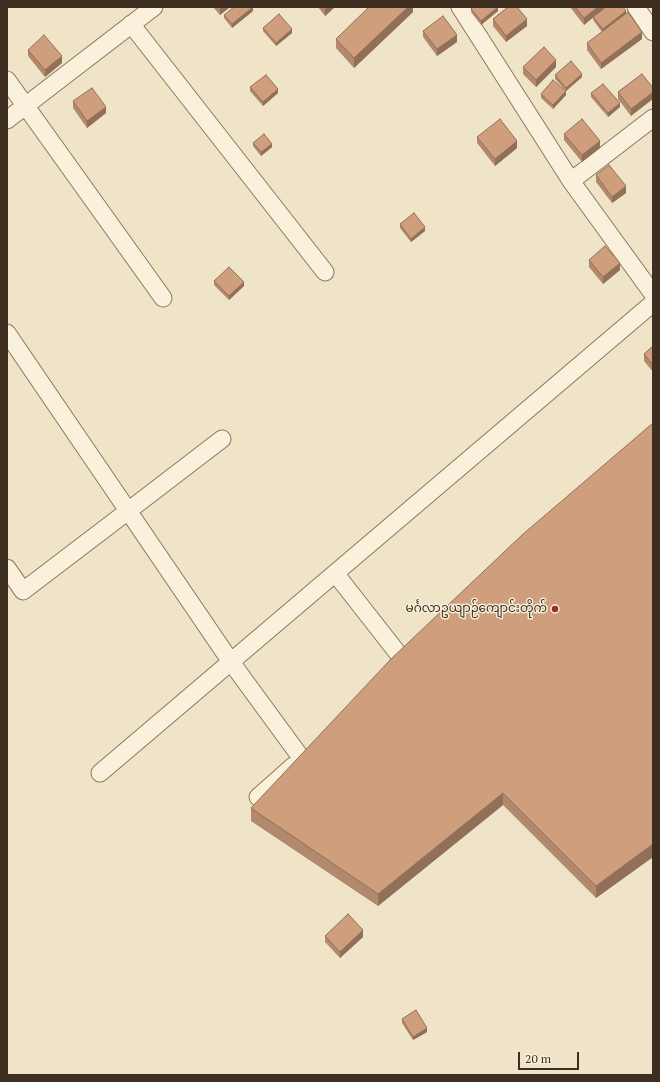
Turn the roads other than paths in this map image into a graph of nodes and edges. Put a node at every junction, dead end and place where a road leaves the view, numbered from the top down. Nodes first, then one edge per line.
1 (154, 7) edge
2 (460, 7) edge
3 (636, 7) edge
4 (131, 24) junction
5 (653, 32) edge
6 (7, 80) edge
7 (25, 106) junction
8 (653, 118) edge
9 (7, 120) edge
10 (572, 181) junction
11 (325, 272) dead end
12 (653, 294) edge
13 (163, 298) dead end
14 (653, 303) edge
15 (7, 333) edge
16 (222, 438) dead end
17 (128, 511) junction
18 (7, 568) edge
19 (335, 573) junction
20 (231, 662) junction
21 (407, 665) edge
22 (100, 773) dead end
23 (258, 797) dead end

1 - 4 street
2 - 10 street
3 - 5 street
4 - 7 street
4 - 11 street
6 - 7 street
7 - 9 street
7 - 13 street
8 - 10 street
10 - 12 street
14 - 19 street
15 - 17 street
16 - 17 street
17 - 18 street
17 - 20 street
19 - 20 street
19 - 21 street
20 - 22 street
20 - 23 street

